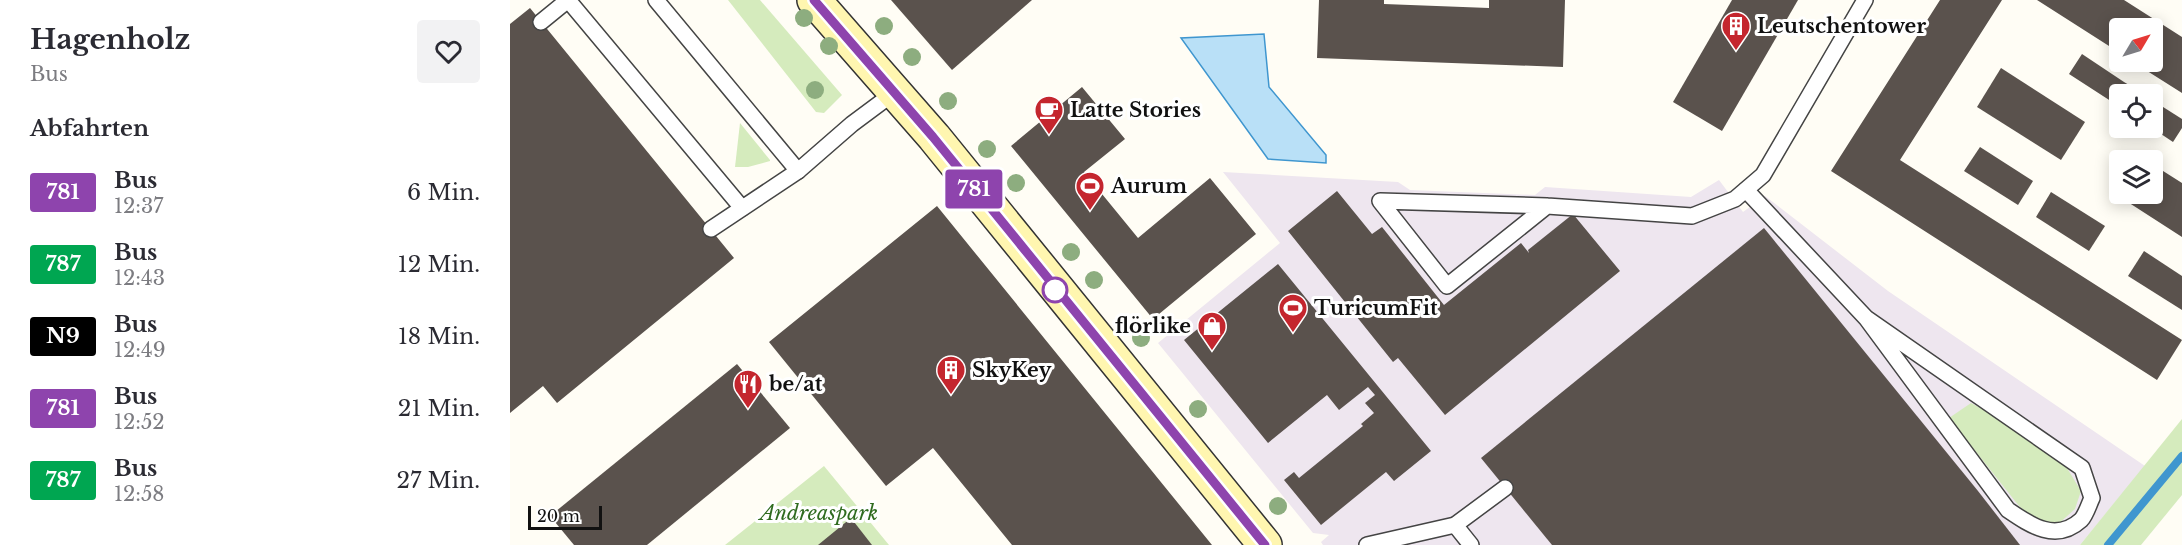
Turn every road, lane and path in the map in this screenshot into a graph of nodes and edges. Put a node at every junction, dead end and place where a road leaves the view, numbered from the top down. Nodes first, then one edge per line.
1 (568, 0) edge
2 (656, 0) edge
3 (814, 0) edge
4 (1865, 0) edge
5 (541, 22) dead end
6 (895, 92) junction
7 (798, 171) junction
8 (1746, 190) junction
9 (1548, 206) junction
10 (742, 208) junction
11 (711, 229) dead end
12 (1866, 318) junction
13 (1505, 488) dead end
14 (1455, 525) junction
15 (1265, 545) edge
16 (1367, 545) edge
17 (1471, 545) edge

1 - 5 lane
1 - 10 lane
2 - 7 lane
3 - 6 street
4 - 8 lane
6 - 7 lane
6 - 15 street
7 - 10 lane
8 - 9 lane
8 - 12 lane
9 - 9 lane
10 - 11 lane
12 - 12 lane
13 - 14 lane
14 - 16 lane
14 - 17 lane

